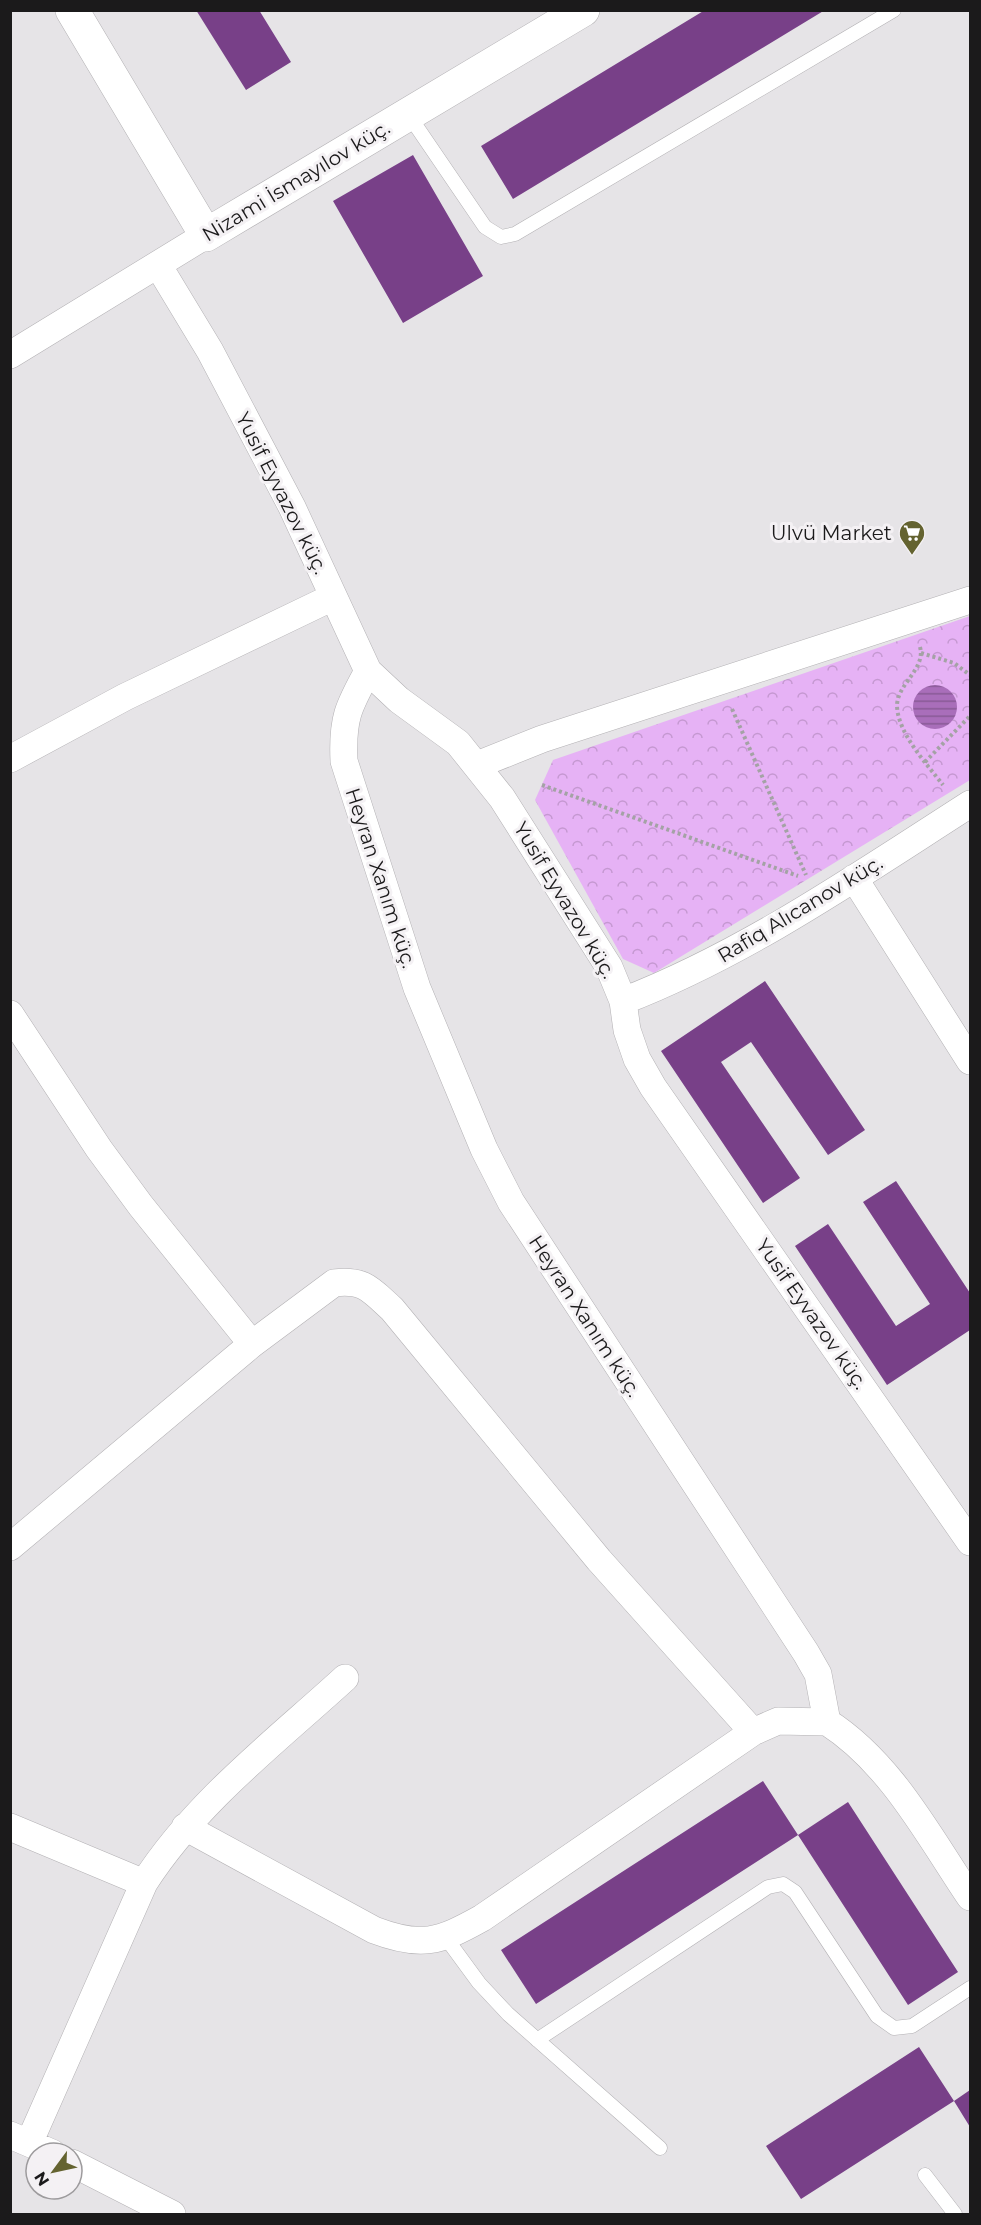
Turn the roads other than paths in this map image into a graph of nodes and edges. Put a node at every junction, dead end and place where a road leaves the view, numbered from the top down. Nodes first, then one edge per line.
1 (72, 10) edge
2 (583, 10) edge
3 (894, 10) edge
4 (408, 114) junction
5 (206, 235) junction
6 (158, 265) junction
7 (10, 355) edge
8 (333, 597) junction
9 (970, 600) edge
10 (368, 671) junction
11 (10, 759) edge
12 (477, 765) junction
13 (960, 799) edge
14 (854, 878) junction
15 (623, 1001) junction
16 (10, 1014) edge
17 (970, 1061) edge
18 (252, 1344) junction
19 (970, 1542) edge
20 (10, 1547) edge
21 (345, 1678) dead end
22 (827, 1722) junction
23 (753, 1732) junction
24 (10, 1827) edge
25 (185, 1827) junction
26 (144, 1883) junction
27 (970, 1896) edge
28 (446, 1938) junction
29 (970, 1988) edge
30 (537, 2040) junction
31 (32, 2141) edge
32 (660, 2148) dead end
33 (84, 2169) edge
34 (925, 2175) dead end
35 (172, 2214) edge
36 (955, 2214) edge

1 - 5 street
2 - 4 street, Nizami İsmayılov küç.
3 - 4 lane
4 - 5 street, Nizami İsmayılov küç.
5 - 6 street, Nizami İsmayılov küç.
6 - 7 street, Nizami İsmayılov küç.
6 - 8 street, Yusif Eyvazov küç.
8 - 10 street, Yusif Eyvazov küç.
8 - 11 street
9 - 12 street
10 - 12 street, Yusif Eyvazov küç.
10 - 22 street, Heyran Xanım küç.
12 - 15 street, Yusif Eyvazov küç.
13 - 14 street, Rafiq Alıcanov küç.
14 - 15 street, Rafiq Alıcanov küç.
14 - 17 street
15 - 19 street, Yusif Eyvazov küç.
16 - 18 street
18 - 20 street
18 - 23 street
21 - 25 street
22 - 23 street
22 - 27 street
23 - 28 street
24 - 26 street
25 - 26 street
25 - 28 street
26 - 31 street
28 - 30 lane
29 - 30 lane
30 - 32 lane
33 - 35 street
34 - 36 lane

